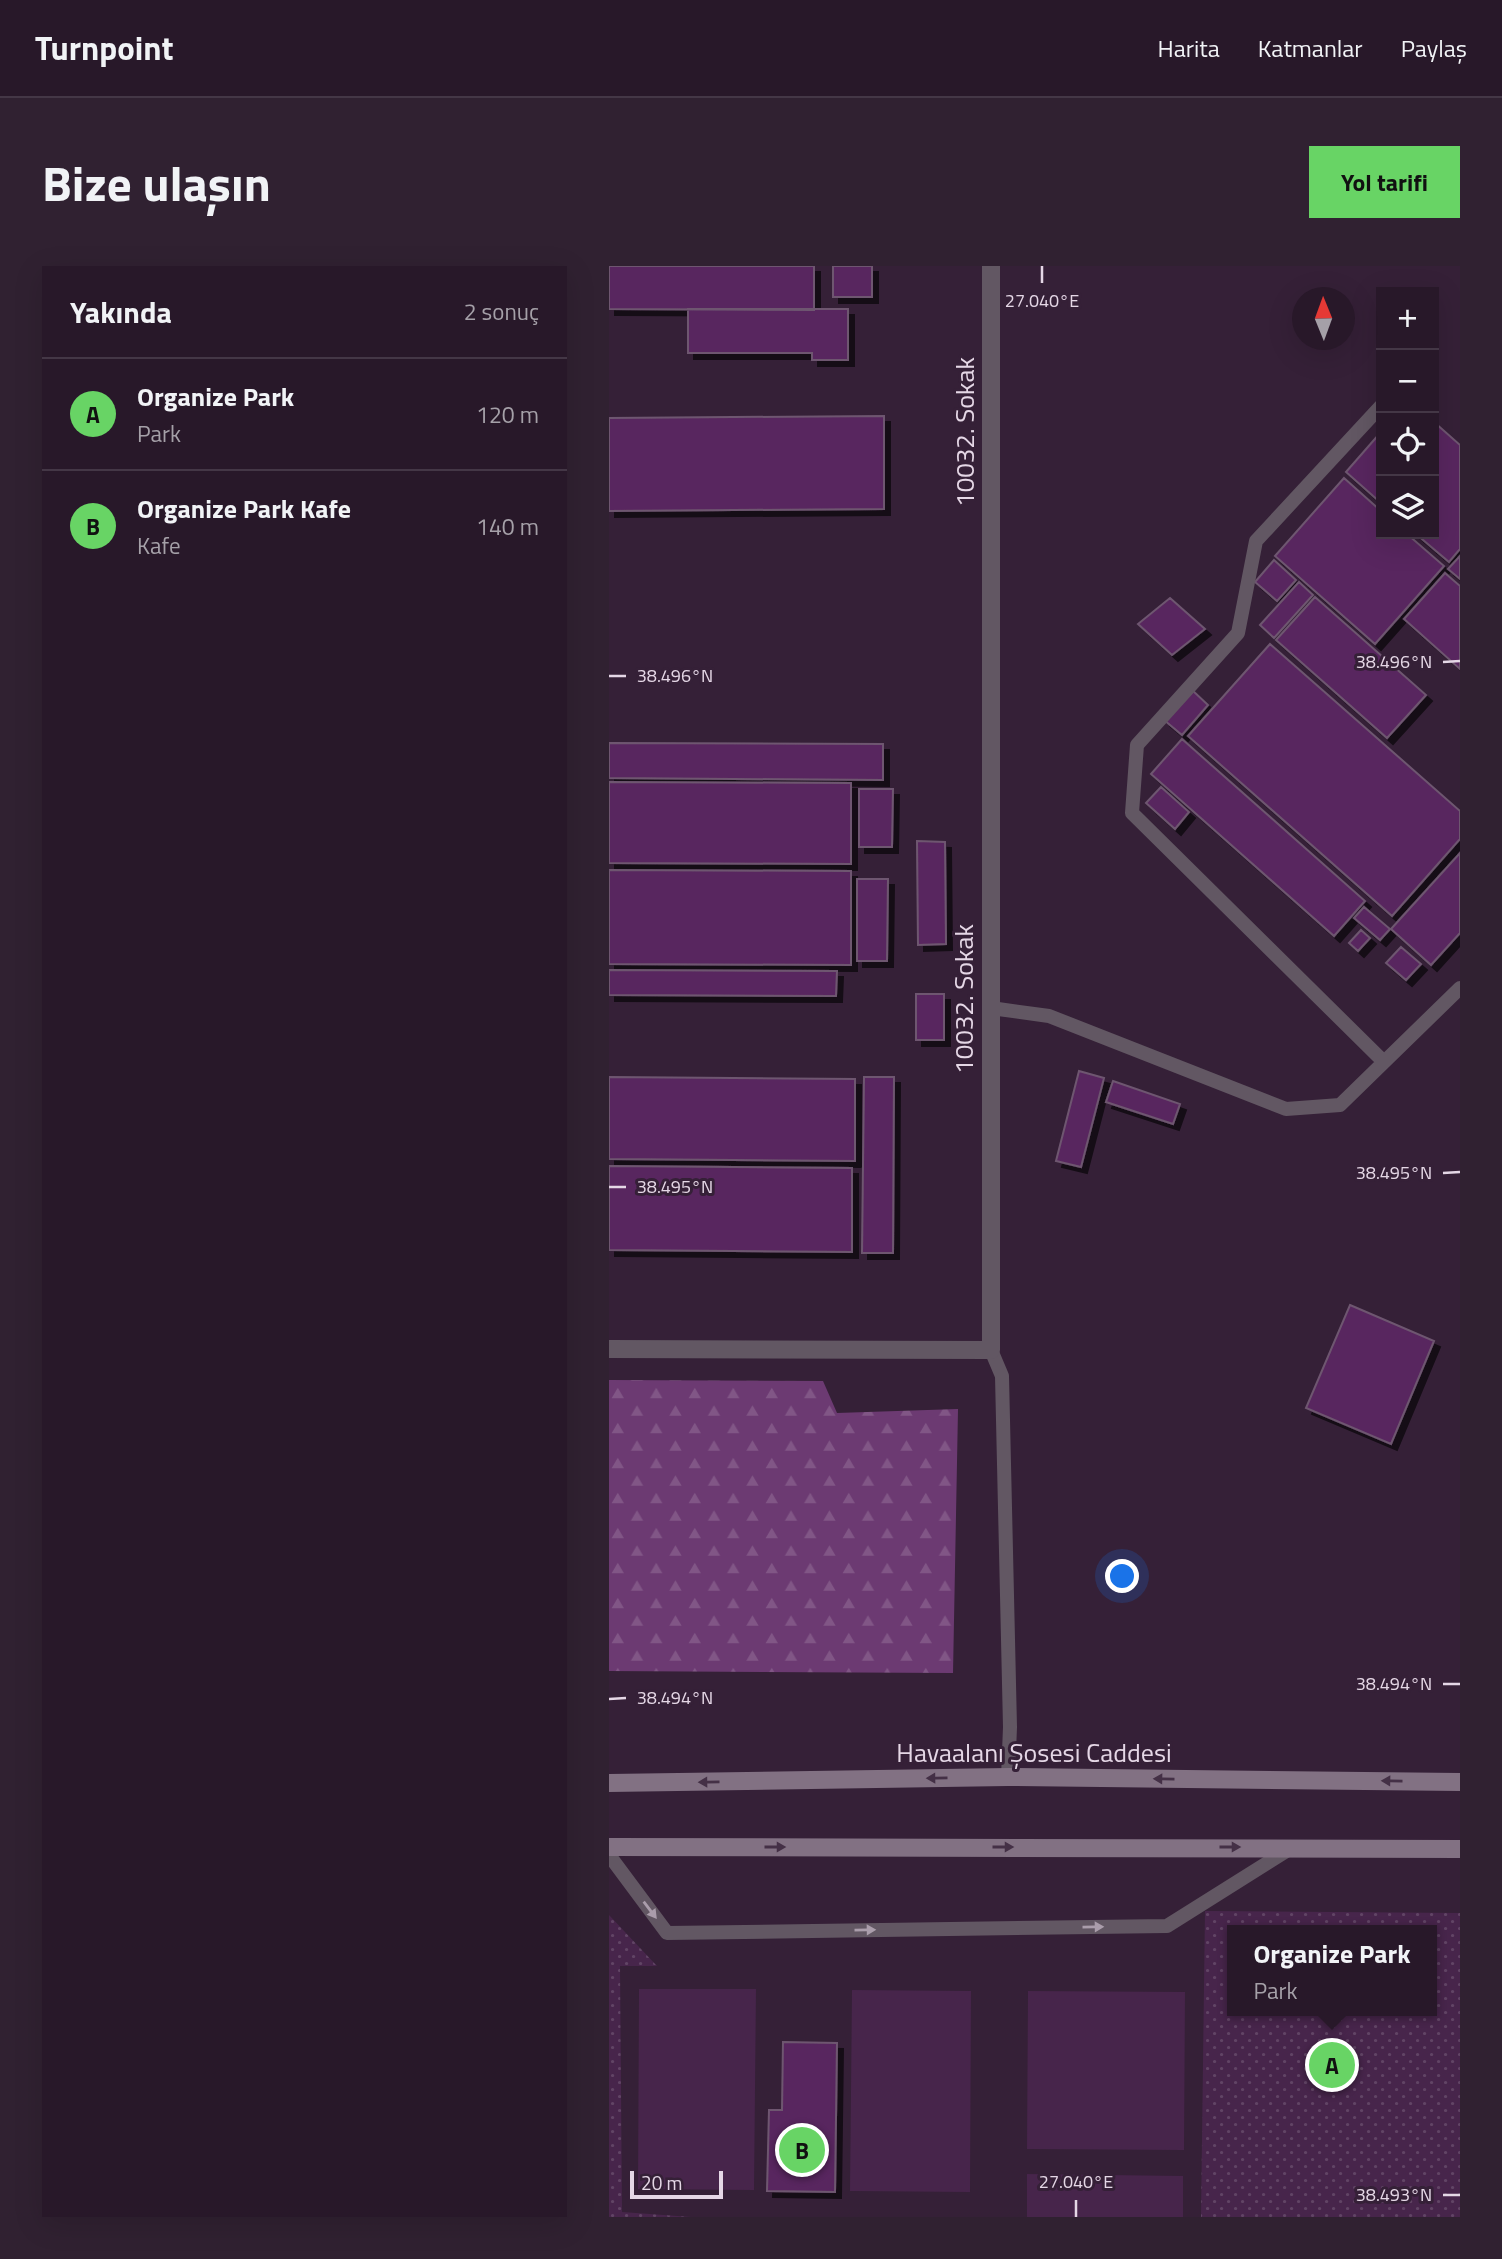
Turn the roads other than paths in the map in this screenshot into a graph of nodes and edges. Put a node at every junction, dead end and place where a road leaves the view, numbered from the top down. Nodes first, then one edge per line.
1 (991, 266) edge
2 (1376, 411) edge
3 (1460, 988) edge
4 (991, 1008) junction
5 (1384, 1062) junction
6 (609, 1349) edge
7 (991, 1350) junction
8 (1008, 1777) junction
9 (1460, 1782) edge
10 (609, 1783) edge
11 (609, 1847) edge
12 (1292, 1848) junction
13 (1460, 1849) edge
14 (609, 1855) edge

1 - 4 street, 10032. Sokak
2 - 5 lane
3 - 5 lane
4 - 5 lane
4 - 7 street, 10032. Sokak
6 - 7 street
7 - 8 lane
9 -> 8 street, Havaalanı Şosesi Caddesi
8 -> 10 street, Havaalanı Şosesi Caddesi
11 -> 12 street
12 - 13 street
14 -> 12 lane

